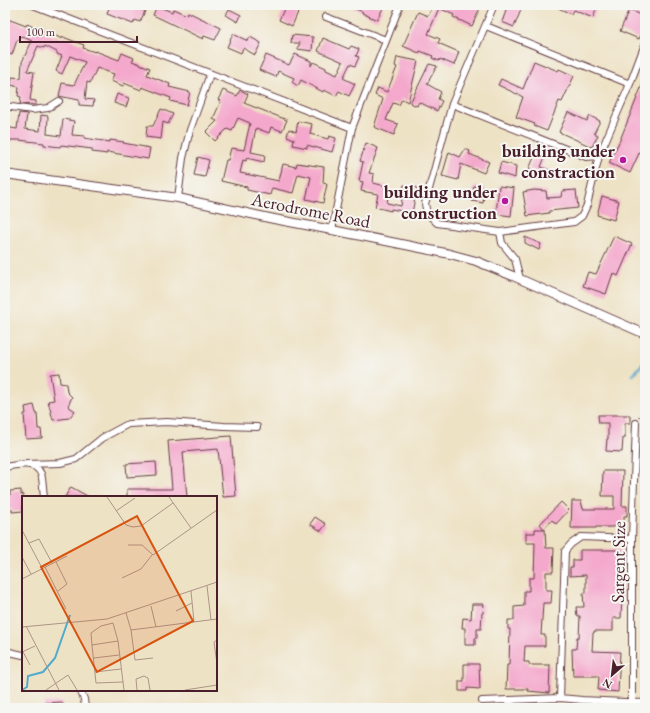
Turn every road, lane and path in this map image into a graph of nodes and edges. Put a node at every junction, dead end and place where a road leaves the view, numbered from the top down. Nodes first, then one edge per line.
1 (33, 5) edge
2 (400, 5) edge
3 (494, 5) edge
4 (326, 17) dead end
5 (486, 26) junction
6 (386, 40) junction
7 (645, 44) edge
8 (210, 74) junction
9 (630, 84) junction
10 (59, 101) dead end
11 (452, 104) junction
12 (5, 106) edge
13 (352, 128) junction
14 (599, 156) junction
15 (5, 174) edge
16 (178, 198) junction
17 (332, 230) junction
18 (500, 232) junction
19 (520, 279) junction
20 (645, 334) edge
21 (645, 406) edge
22 (636, 423) joint
23 (257, 427) dead end
24 (26, 464) junction
25 (5, 467) edge
26 (44, 496) edge
27 (632, 539) junction
28 (5, 651) edge
29 (22, 655) edge
30 (80, 691) edge
31 (560, 698) junction
32 (511, 700) junction
33 (582, 700) junction
34 (482, 701) dead end
35 (632, 702) junction
36 (645, 703) edge
37 (85, 708) edge
38 (512, 708) edge
39 (582, 708) edge

1 - 8 street
2 - 6 street
3 - 5 street
4 - 6 street
5 - 9 street
5 - 11 street
6 - 13 street
7 - 9 street
8 - 13 street
8 - 16 street
9 - 14 street
10 - 12 street
11 - 14 street
11 - 18 street
13 - 17 street
14 - 18 street
15 - 16 street, Aerodrome Road
16 - 17 street, Aerodrome Road
17 - 19 street, Aerodrome Road
18 - 19 street
19 - 20 street, Aerodrome Road
21 - 22 path
22 - 27 street, Sargent Size
23 - 24 street
24 - 25 street
24 - 26 street
27 - 31 street
27 - 35 street, Sargent Size
28 - 29 street
30 - 37 street
31 - 32 street
31 - 33 street
32 - 34 street
32 - 38 street
33 - 35 street
33 - 39 street
35 - 36 street

